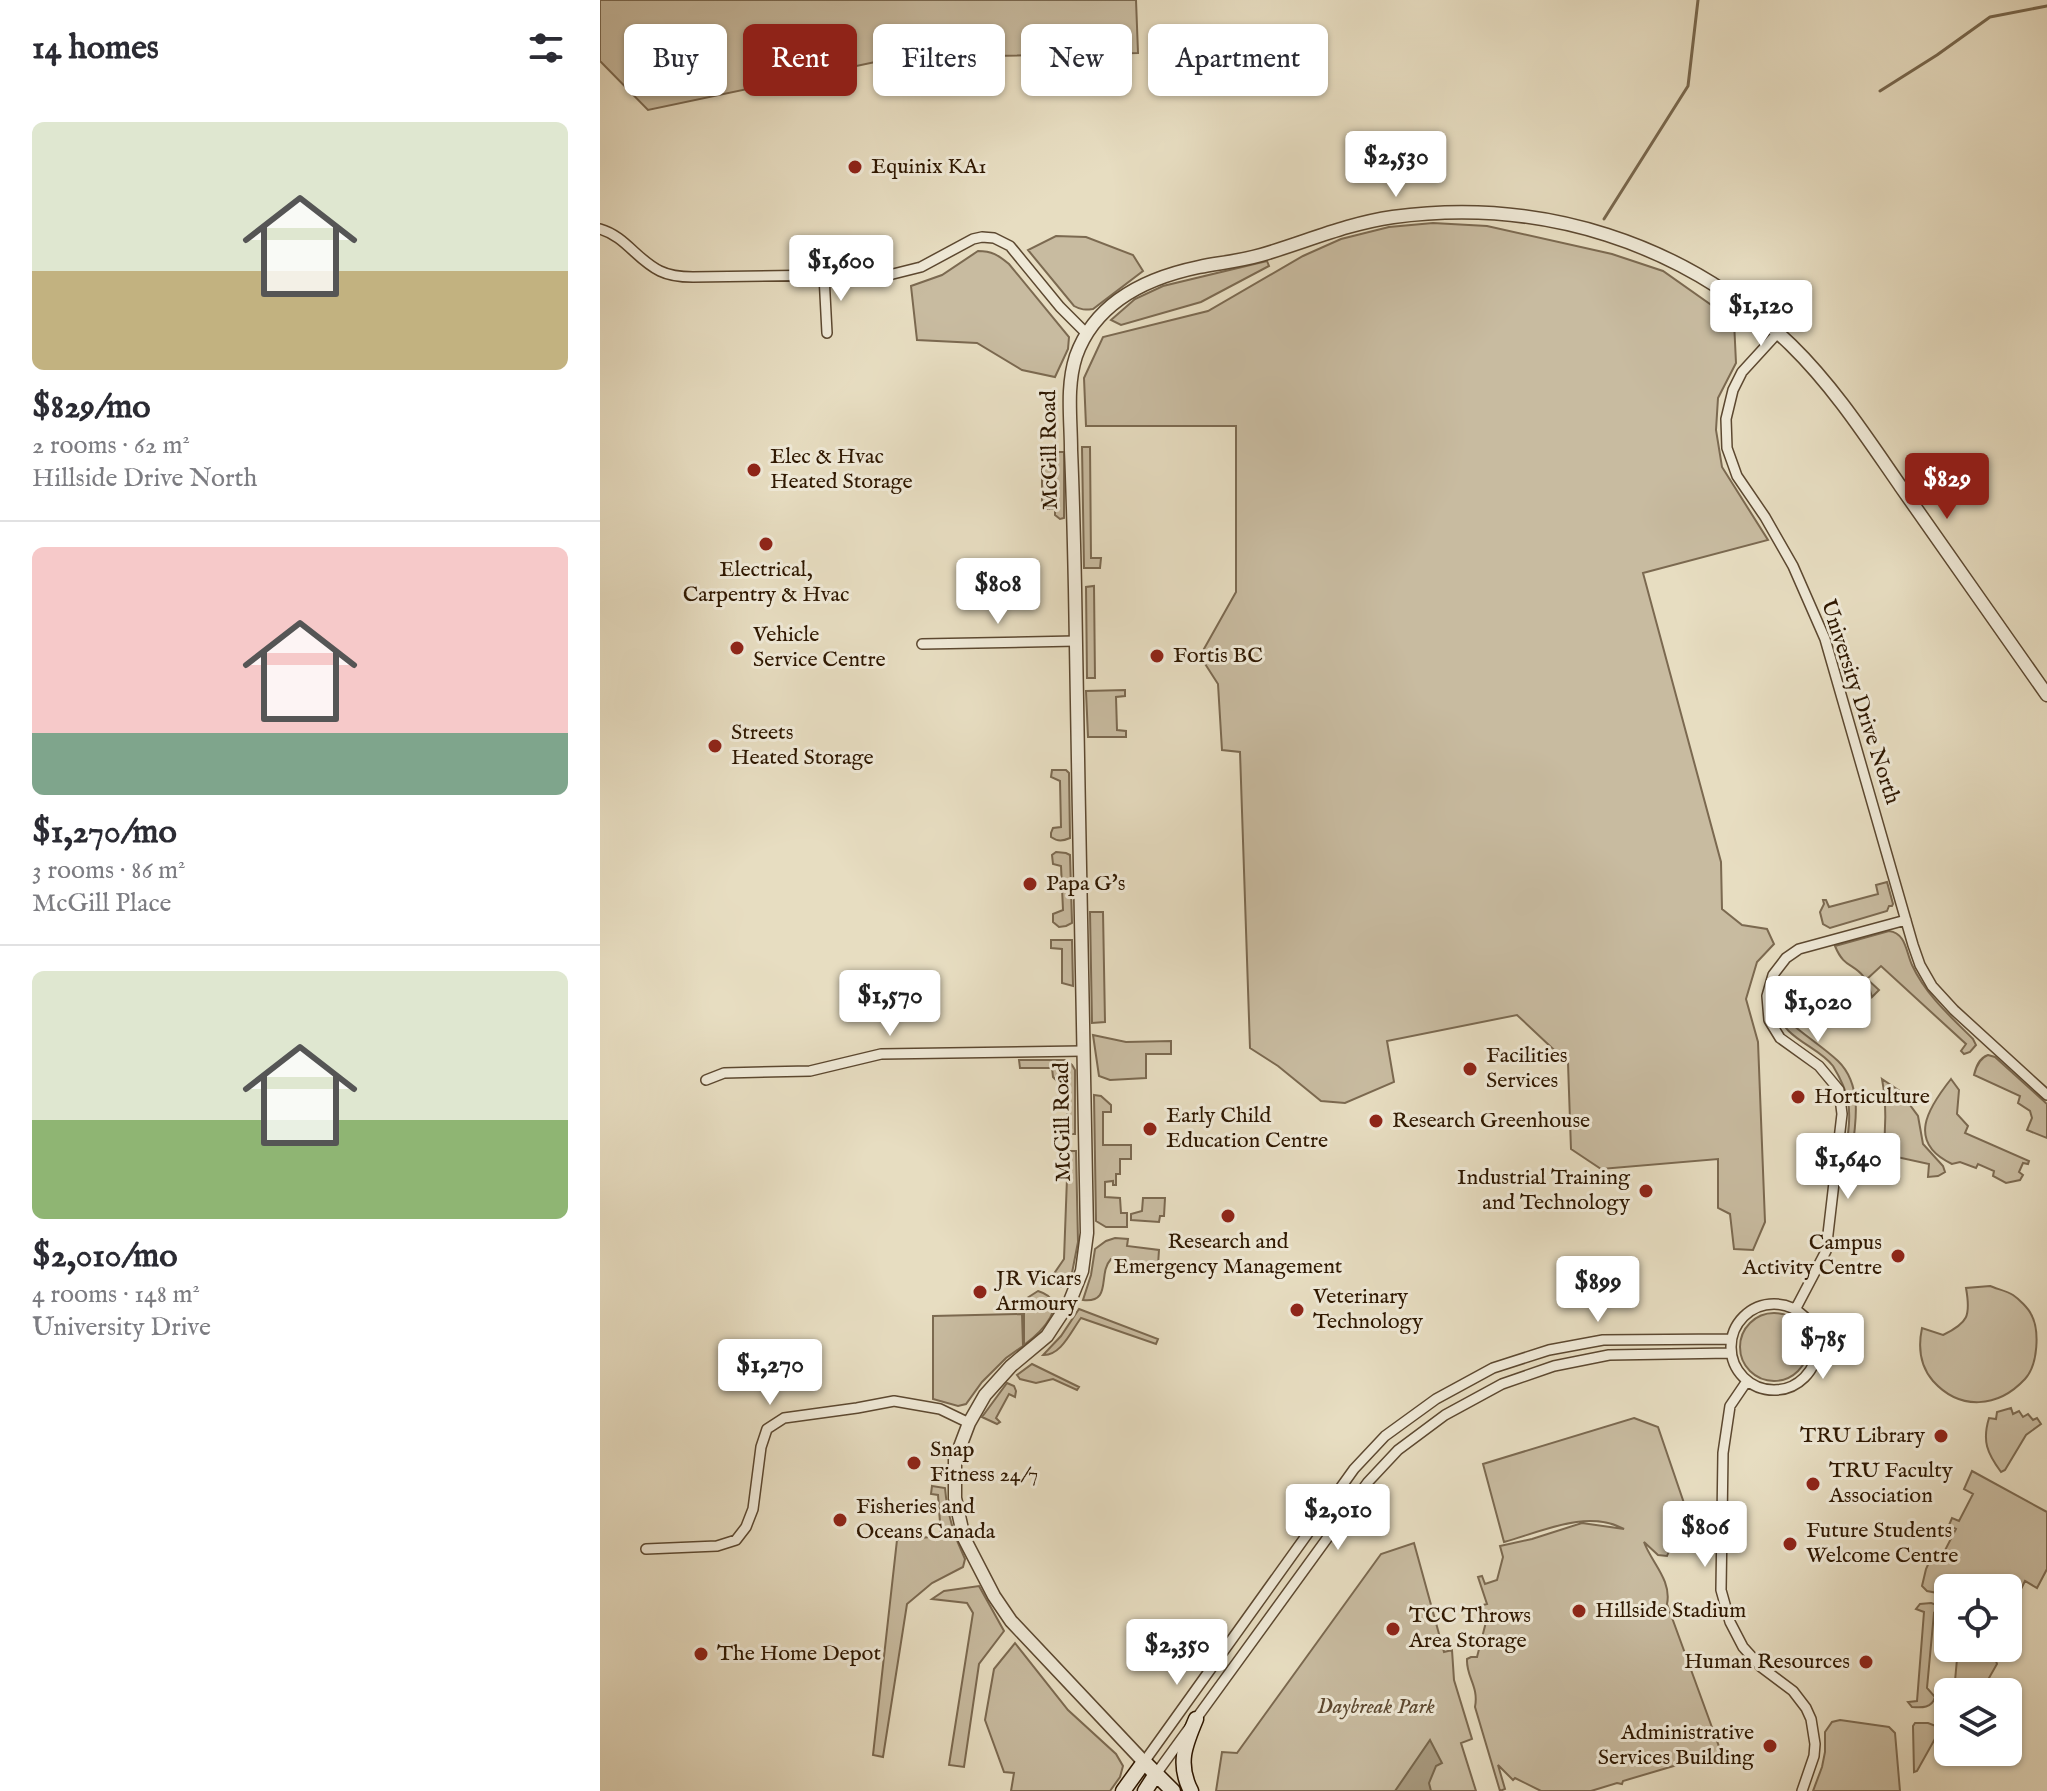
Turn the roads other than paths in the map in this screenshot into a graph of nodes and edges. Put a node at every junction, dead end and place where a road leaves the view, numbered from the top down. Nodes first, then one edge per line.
1 (600, 229) edge
2 (824, 275) junction
3 (1727, 293) junction
4 (827, 333) dead end
5 (1087, 334) junction
6 (1774, 337) junction
7 (1816, 372) junction
8 (1076, 641) junction
9 (922, 644) dead end
10 (2047, 695) edge
11 (1906, 920) junction
12 (1083, 1051) junction
13 (706, 1080) dead end
14 (2047, 1095) edge
15 (1795, 1310) junction
16 (1731, 1339) junction
17 (1731, 1353) junction
18 (1747, 1381) junction
19 (969, 1423) junction
20 (646, 1549) dead end
21 (1196, 1719) junction
22 (1144, 1762) junction
23 (1156, 1774) junction
24 (1123, 1791) edge
25 (1145, 1791) edge
26 (1173, 1791) edge
27 (1191, 1791) edge
28 (1802, 1791) edge

1 - 2 street
2 - 4 street
2 - 5 street
3 - 5 street
3 - 6 street
3 - 7 street
5 - 8 street, McGill Road
6 - 7 street
6 - 11 street, University Drive North
7 - 10 street
8 - 9 street
8 - 12 street, McGill Road
11 - 14 street, University Drive North
11 - 15 street
12 - 13 street
12 - 19 street, McGill Road
15 - 16 street
15 - 18 street
16 - 17 street
16 - 22 street
17 - 18 street
17 - 21 street
18 - 28 street
19 - 20 street
19 - 22 street, McGill Road
21 - 23 street
21 - 27 main road
22 - 23 main road, McGill Road
22 - 24 main road
23 - 25 main road
23 - 26 main road, McGill Road

